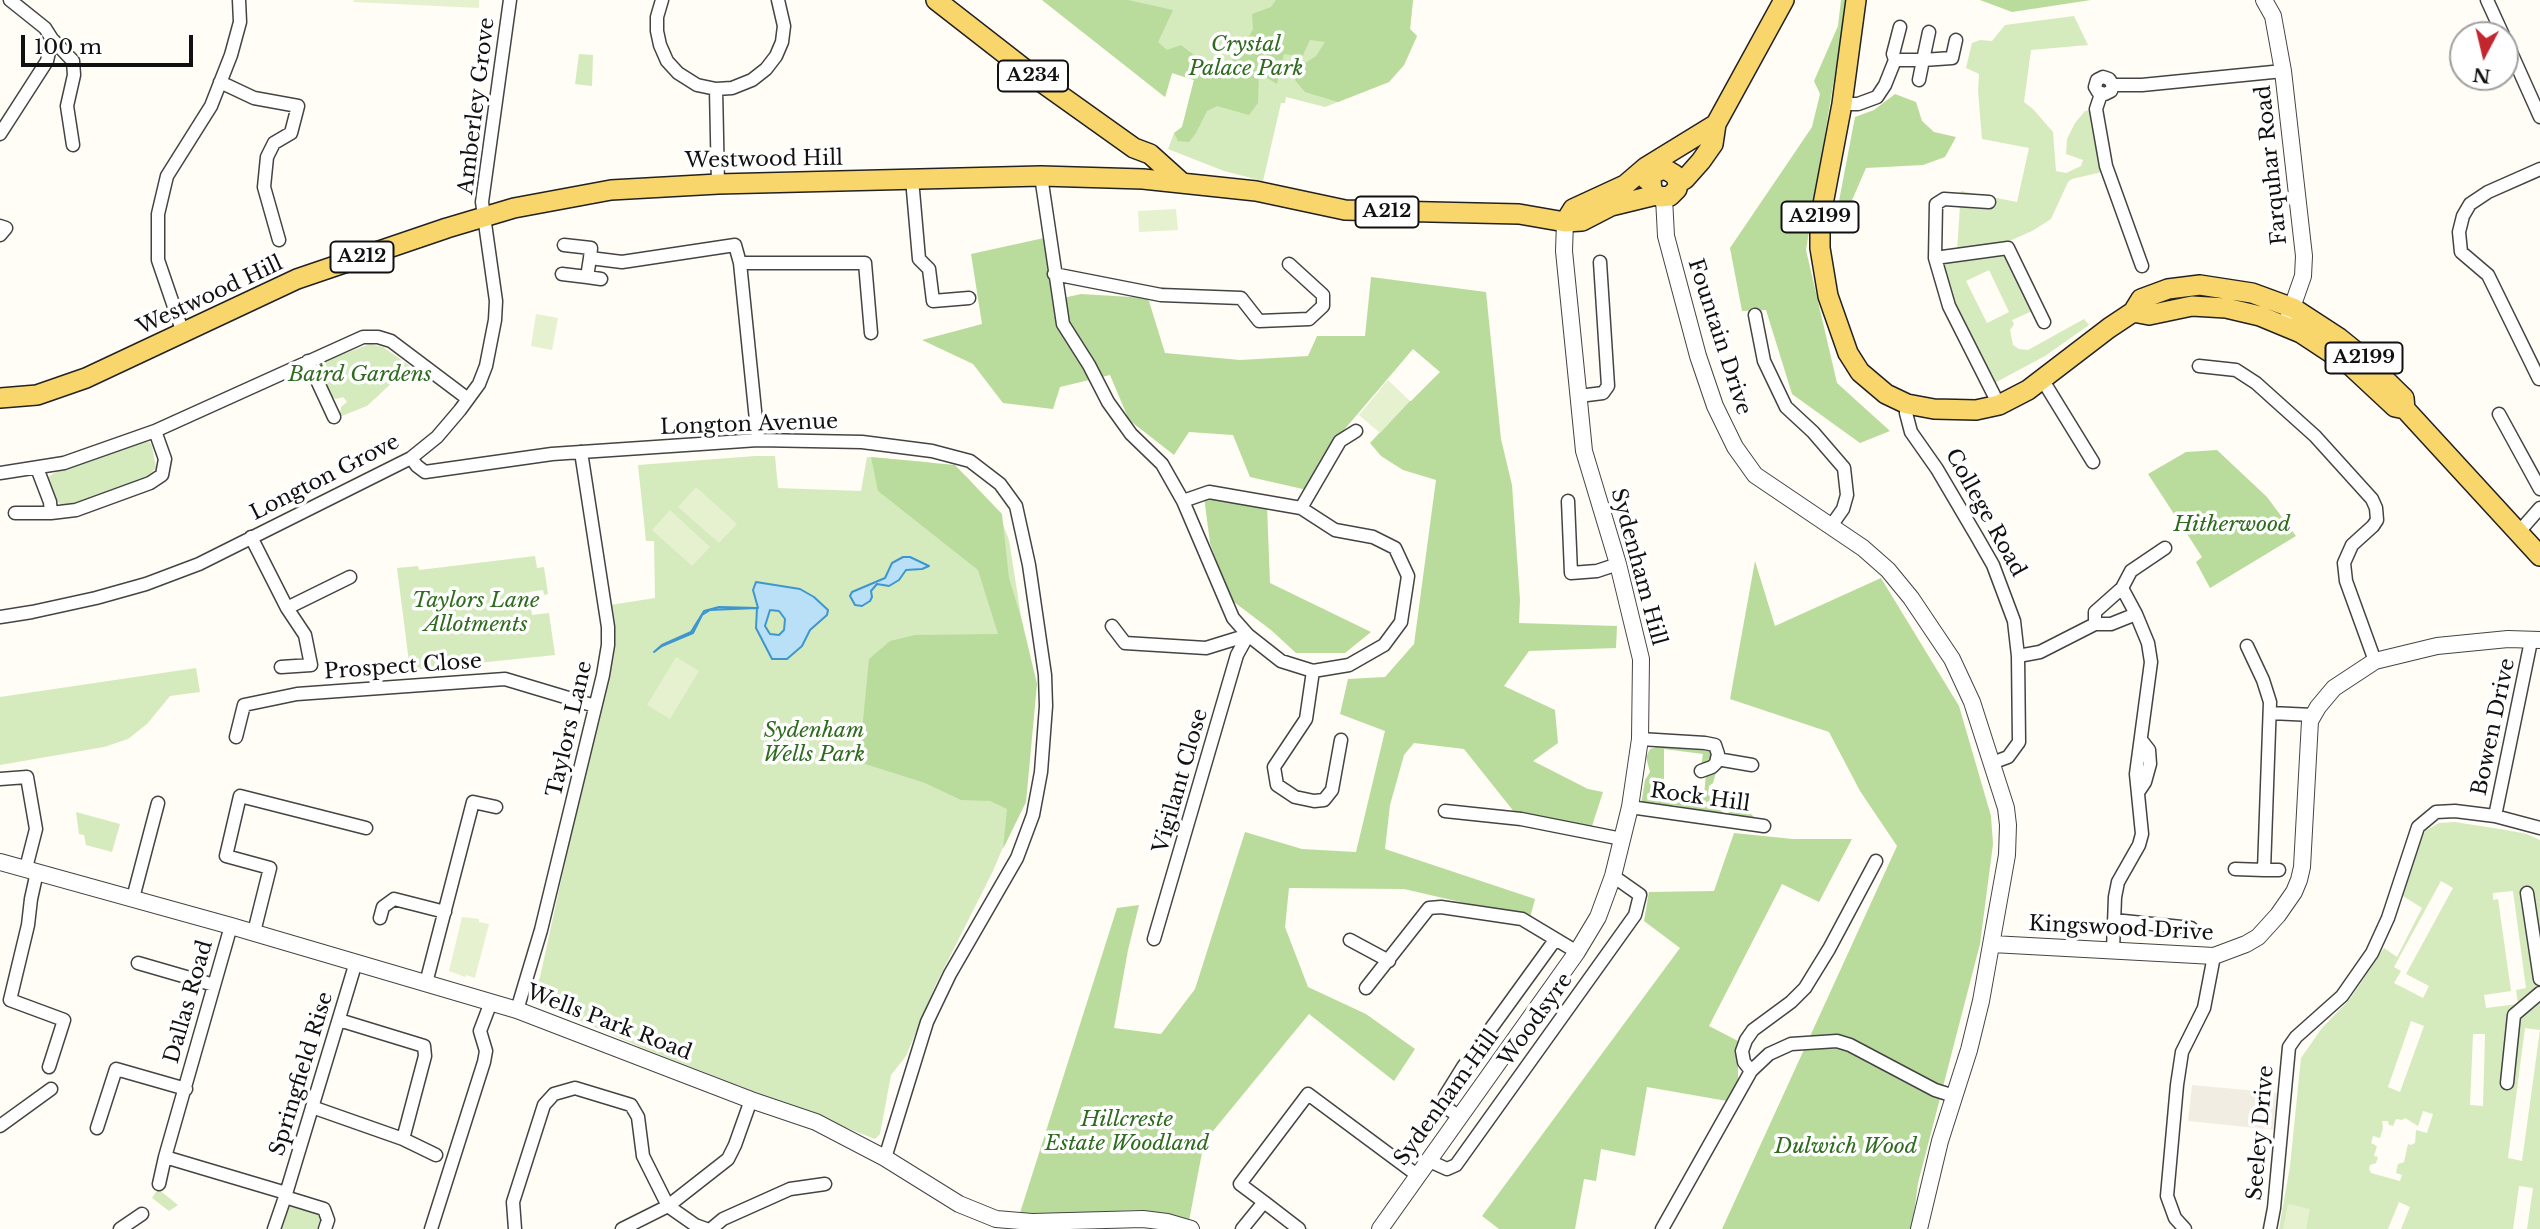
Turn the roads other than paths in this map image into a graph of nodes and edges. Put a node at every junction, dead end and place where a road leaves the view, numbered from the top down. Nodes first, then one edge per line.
1 (10, 0) edge
2 (240, 0) edge
3 (510, 0) edge
4 (662, 0) edge
5 (778, 0) edge
6 (936, 0) edge
7 (1784, 0) edge
8 (1856, 0) edge
9 (2263, 0) edge
10 (2487, 0) edge
11 (2497, 21) edge
12 (1900, 27) dead end
13 (1929, 32) dead end
14 (52, 39) junction
15 (1956, 40) dead end
16 (1895, 60) junction
17 (1923, 60) junction
18 (2519, 70) edge
19 (2283, 71) junction
20 (1919, 80) dead end
21 (220, 82) junction
22 (716, 89) junction
23 (1842, 104) junction
24 (2540, 117) edge
25 (1709, 128) junction
26 (0, 134) edge
27 (73, 145) dead end
28 (1142, 151) junction
29 (2540, 169) edge
30 (1041, 176) junction
31 (912, 179) junction
32 (1143, 179) junction
33 (1180, 181) junction
34 (1661, 181) junction
35 (718, 184) junction
36 (1202, 184) junction
37 (1989, 202) dead end
38 (484, 217) junction
39 (1565, 222) junction
40 (0, 226) edge
41 (0, 235) edge
42 (279, 240) dead end
43 (564, 245) dead end
44 (590, 258) junction
45 (1936, 258) junction
46 (1600, 262) dead end
47 (740, 263) junction
48 (1289, 264) dead end
49 (2142, 266) dead end
50 (562, 274) dead end
51 (1054, 274) junction
52 (587, 277) junction
53 (601, 279) dead end
54 (969, 298) dead end
55 (1755, 316) dead end
56 (2289, 317) junction
57 (2043, 322) dead end
58 (183, 333) junction
59 (871, 333) dead end
60 (308, 361) junction
61 (2199, 366) dead end
62 (2042, 379) junction
63 (2539, 379) edge
64 (1579, 396) junction
65 (0, 398) edge
66 (468, 399) junction
67 (1906, 404) junction
68 (1998, 405) junction
69 (2499, 414) dead end
70 (334, 417) dead end
71 (156, 431) junction
72 (1356, 431) dead end
73 (758, 440) junction
74 (2084, 447) junction
75 (581, 452) junction
76 (2071, 454) dead end
77 (411, 458) junction
78 (2093, 462) dead end
79 (37, 468) junction
80 (0, 473) edge
81 (2540, 489) edge
82 (1183, 501) junction
83 (1568, 501) dead end
84 (1301, 508) junction
85 (2540, 508) edge
86 (15, 513) dead end
87 (51, 513) junction
88 (1831, 526) junction
89 (2518, 533) junction
90 (251, 537) junction
91 (2165, 548) dead end
92 (2540, 556) edge
93 (1618, 564) junction
94 (351, 577) dead end
95 (2122, 588) junction
96 (287, 608) junction
97 (2136, 614) junction
98 (0, 617) edge
99 (2095, 624) junction
100 (1112, 626) dead end
101 (1248, 635) junction
102 (2536, 641) edge
103 (2248, 646) dead end
104 (2018, 656) junction
105 (2375, 661) junction
106 (281, 667) dead end
107 (1313, 671) junction
108 (595, 706) junction
109 (2270, 713) junction
110 (2313, 715) junction
111 (236, 737) dead end
112 (1640, 739) junction
113 (1341, 740) dead end
114 (1717, 759) junction
115 (1992, 763) junction
116 (1752, 765) dead end
117 (1701, 771) dead end
118 (0, 779) edge
119 (158, 803) dead end
120 (496, 807) dead end
121 (1630, 807) junction
122 (1445, 811) dead end
123 (2495, 816) junction
124 (1764, 826) dead end
125 (366, 828) dead end
126 (2540, 828) edge
127 (1622, 839) junction
128 (1876, 861) dead end
129 (0, 862) edge
130 (32, 870) junction
131 (2235, 870) dead end
132 (2264, 870) junction
133 (2279, 870) dead end
134 (1613, 876) junction
135 (2526, 893) dead end
136 (132, 898) junction
137 (445, 912) junction
138 (380, 918) dead end
139 (2114, 920) junction
140 (231, 926) junction
141 (2191, 928) dead end
142 (254, 932) junction
143 (1154, 939) dead end
144 (1350, 940) dead end
145 (1555, 940) junction
146 (1992, 944) junction
147 (2113, 950) junction
148 (1577, 953) junction
149 (2214, 956) junction
150 (1389, 961) junction
151 (356, 962) junction
152 (138, 963) dead end
153 (2540, 979) edge
154 (426, 983) junction
155 (214, 985) junction
156 (1366, 988) dead end
157 (2540, 993) edge
158 (491, 1002) junction
159 (517, 1010) junction
160 (339, 1020) junction
161 (49, 1067) dead end
162 (1751, 1071) junction
163 (2507, 1083) dead end
164 (51, 1089) dead end
165 (186, 1089) junction
166 (1954, 1096) junction
167 (751, 1100) junction
168 (312, 1107) junction
169 (1460, 1117) junction
170 (0, 1126) edge
171 (97, 1128) dead end
172 (403, 1139) junction
173 (436, 1156) dead end
174 (165, 1157) junction
175 (885, 1158) junction
176 (1427, 1160) junction
177 (1417, 1175) junction
178 (159, 1184) dead end
179 (825, 1184) dead end
180 (285, 1195) junction
181 (1264, 1202) junction
182 (668, 1206) junction
183 (142, 1214) dead end
184 (1167, 1226) edge
185 (120, 1229) edge
186 (274, 1229) edge
187 (324, 1229) edge
188 (431, 1229) edge
189 (514, 1229) edge
190 (622, 1229) edge
191 (708, 1229) edge
192 (1191, 1229) edge
193 (1242, 1229) edge
194 (1299, 1229) edge
195 (1380, 1229) edge
196 (1662, 1229) edge
197 (1919, 1229) edge
198 (2185, 1229) edge
199 (2270, 1229) edge

1 - 14 street
2 - 21 street
3 - 38 street, Amberley Grove
4 - 22 street
5 - 22 street
6 - 28 main road, A234
7 - 25 main road, A212
8 - 23 main road, A2199
9 - 19 street, Farquhar Road
10 - 11 street
12 - 16 street
13 - 17 street
14 - 26 street
14 - 27 street
15 - 17 street
16 - 17 street
16 - 23 street
17 - 20 street
18 - 24 street
19 - 49 street
19 - 56 street, Farquhar Road
21 - 42 street
21 - 58 street
22 - 35 street
23 - 67 main road, A2199
25 - 34 main road, A212
25 - 34 main road, A212
28 - 32 main road
28 - 33 main road, A234
28 - 36 main road, A234
29 - 63 street
30 - 31 main road, Westwood Hill / A212
30 - 32 main road, Westwood Hill / A212
30 - 51 street
31 - 35 main road, Westwood Hill / A212
31 - 54 street
32 - 33 main road, Westwood Hill / A212
33 - 36 main road, Westwood Hill / A212
34 - 39 main road, Westwood Hill / A212
34 - 39 main road, A212
34 - 88 street, Fountain Drive
35 - 38 main road, Westwood Hill / A212
36 - 39 main road, Westwood Hill / A212
37 - 45 street
38 - 58 main road, Westwood Hill / A212
38 - 66 street, Longton Grove
39 - 64 street, Sydenham Hill
40 - 41 street
43 - 44 street
44 - 47 street
44 - 52 street
45 - 57 street
45 - 68 street
46 - 64 street
47 - 59 street
47 - 73 street
48 - 51 street
50 - 52 street
51 - 82 street
52 - 53 street
55 - 88 street
56 - 62 main road, A2199
56 - 89 main road, A2199
58 - 65 main road, Westwood Hill / A212
60 - 66 street
60 - 70 street
60 - 71 street
61 - 105 street
62 - 68 main road, A2199
62 - 74 street
64 - 93 street, Sydenham Hill
66 - 77 street, Longton Grove
67 - 68 main road, A2199
67 - 104 street, College Road
69 - 81 street
71 - 79 street
71 - 87 street
72 - 84 street
73 - 75 street, Longton Avenue
73 - 175 street, Longton Avenue
74 - 76 street
74 - 78 street
75 - 77 street, Longton Avenue
75 - 108 street, Taylors Lane
77 - 90 street, Longton Grove
79 - 80 street
79 - 87 street
82 - 84 street
82 - 101 street
83 - 93 street
84 - 107 street
85 - 89 street
86 - 87 street
88 - 115 street, Fountain Drive
89 - 92 main road, A2199
90 - 96 street
90 - 98 street, Longton Grove
91 - 95 street
93 - 112 street, Sydenham Hill
94 - 96 street
95 - 97 street
95 - 99 street
96 - 106 street
97 - 99 street
97 - 139 street
99 - 104 street
100 - 101 street
101 - 107 street
101 - 143 street, Vigilant Close
102 - 105 street, Kingswood Drive
102 - 123 street, Bowen Drive
103 - 109 street
104 - 115 street, College Road
105 - 110 street, Kingswood Drive
107 - 113 street
108 - 111 street, Prospect Close
108 - 159 street, Taylors Lane
109 - 110 street
109 - 132 street
110 - 149 street, Kingswood Drive
112 - 114 street
112 - 121 street, Sydenham Hill
114 - 116 street
114 - 117 street
115 - 146 street
118 - 130 street
119 - 136 street
120 - 137 street
121 - 124 street, Rock Hill
121 - 127 street, Sydenham Hill
122 - 127 street
123 - 126 street, Bowen Drive
123 - 199 street, Seeley Drive
125 - 142 street
127 - 134 street, Sydenham Hill
128 - 162 street
129 - 130 street, Wells Park Road
130 - 136 street, Wells Park Road
130 - 161 street
131 - 132 street
132 - 133 street
134 - 148 street, Sydenham Hill
134 - 176 street, Woodsyre
135 - 153 street
136 - 140 street, Wells Park Road
137 - 138 street
137 - 154 street
139 - 141 street
139 - 147 street
140 - 142 street, Wells Park Road
140 - 155 street, Dallas Road
142 - 151 street, Wells Park Road
144 - 150 street
145 - 148 street
145 - 150 street
145 - 169 street
146 - 147 street, Kingswood Drive
146 - 166 street
147 - 149 street, Kingswood Drive
148 - 169 street, Sydenham Hill
149 - 198 street
150 - 156 street
151 - 154 street, Wells Park Road
151 - 160 street, Springfield Rise
152 - 155 street
154 - 158 street, Wells Park Road
155 - 165 street, Dallas Road
157 - 163 street
158 - 159 street, Wells Park Road
158 - 188 street
159 - 167 street, Wells Park Road
160 - 168 street, Springfield Rise
160 - 172 street
162 - 166 street
162 - 196 street
164 - 170 street
165 - 171 street, Dallas Road
165 - 174 street, Dallas Road
166 - 197 street
167 - 175 street, Wells Park Road
167 - 182 street
168 - 172 street
168 - 180 street, Springfield Rise
169 - 176 street, Sydenham Hill
172 - 173 street
174 - 178 street, Dallas Road
174 - 180 street
175 - 184 street, Wells Park Road
176 - 177 street, Sydenham Hill
177 - 181 street
177 - 195 street, Sydenham Hill
179 - 191 street
180 - 186 street, Springfield Rise
180 - 187 street
181 - 193 street
181 - 194 street
182 - 189 street
182 - 190 street
182 - 191 street
183 - 185 street
184 - 192 street, Wells Park Road

